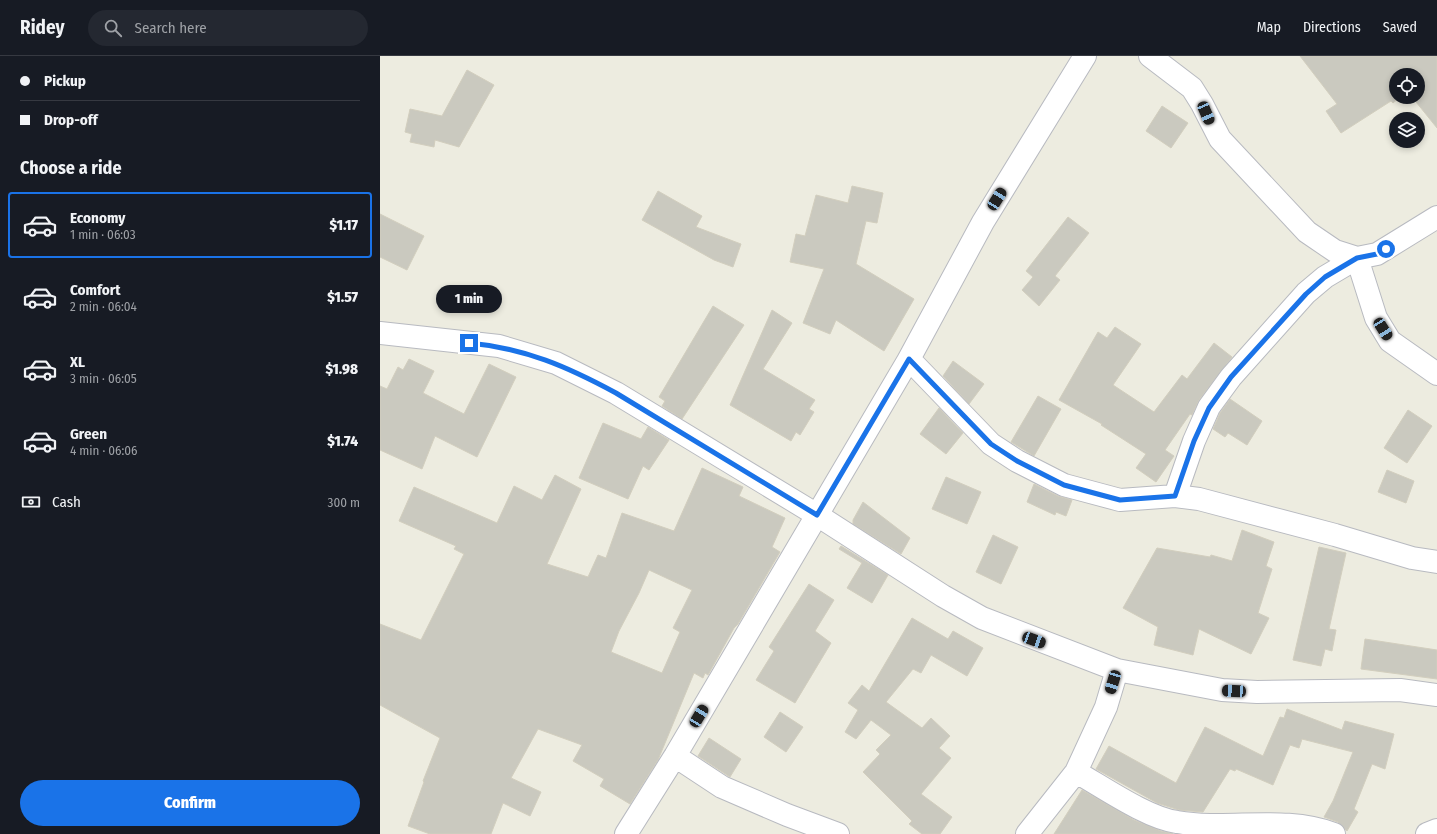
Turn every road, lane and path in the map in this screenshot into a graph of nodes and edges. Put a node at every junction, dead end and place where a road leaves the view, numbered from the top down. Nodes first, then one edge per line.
1 (1085, 56) edge
2 (1150, 56) edge
3 (1437, 217) edge
4 (1357, 258) junction
5 (380, 333) edge
6 (909, 359) junction
7 (1437, 374) edge
8 (1175, 496) junction
9 (817, 515) junction
10 (1437, 562) edge
11 (1117, 670) junction
12 (1437, 695) edge
13 (675, 756) junction
14 (1076, 772) junction
15 (1437, 830) edge
16 (626, 834) edge
17 (838, 834) edge
18 (1027, 834) edge
19 (1334, 834) edge
20 (1427, 834) edge

1 - 6 street
2 - 4 street
3 - 4 street
4 - 7 street
4 - 8 street
5 - 9 street
6 - 8 street
6 - 9 street
8 - 10 street
9 - 11 street
9 - 13 street
11 - 12 street
11 - 14 street
13 - 16 street
13 - 17 street
14 - 18 street
14 - 19 street
15 - 20 street

